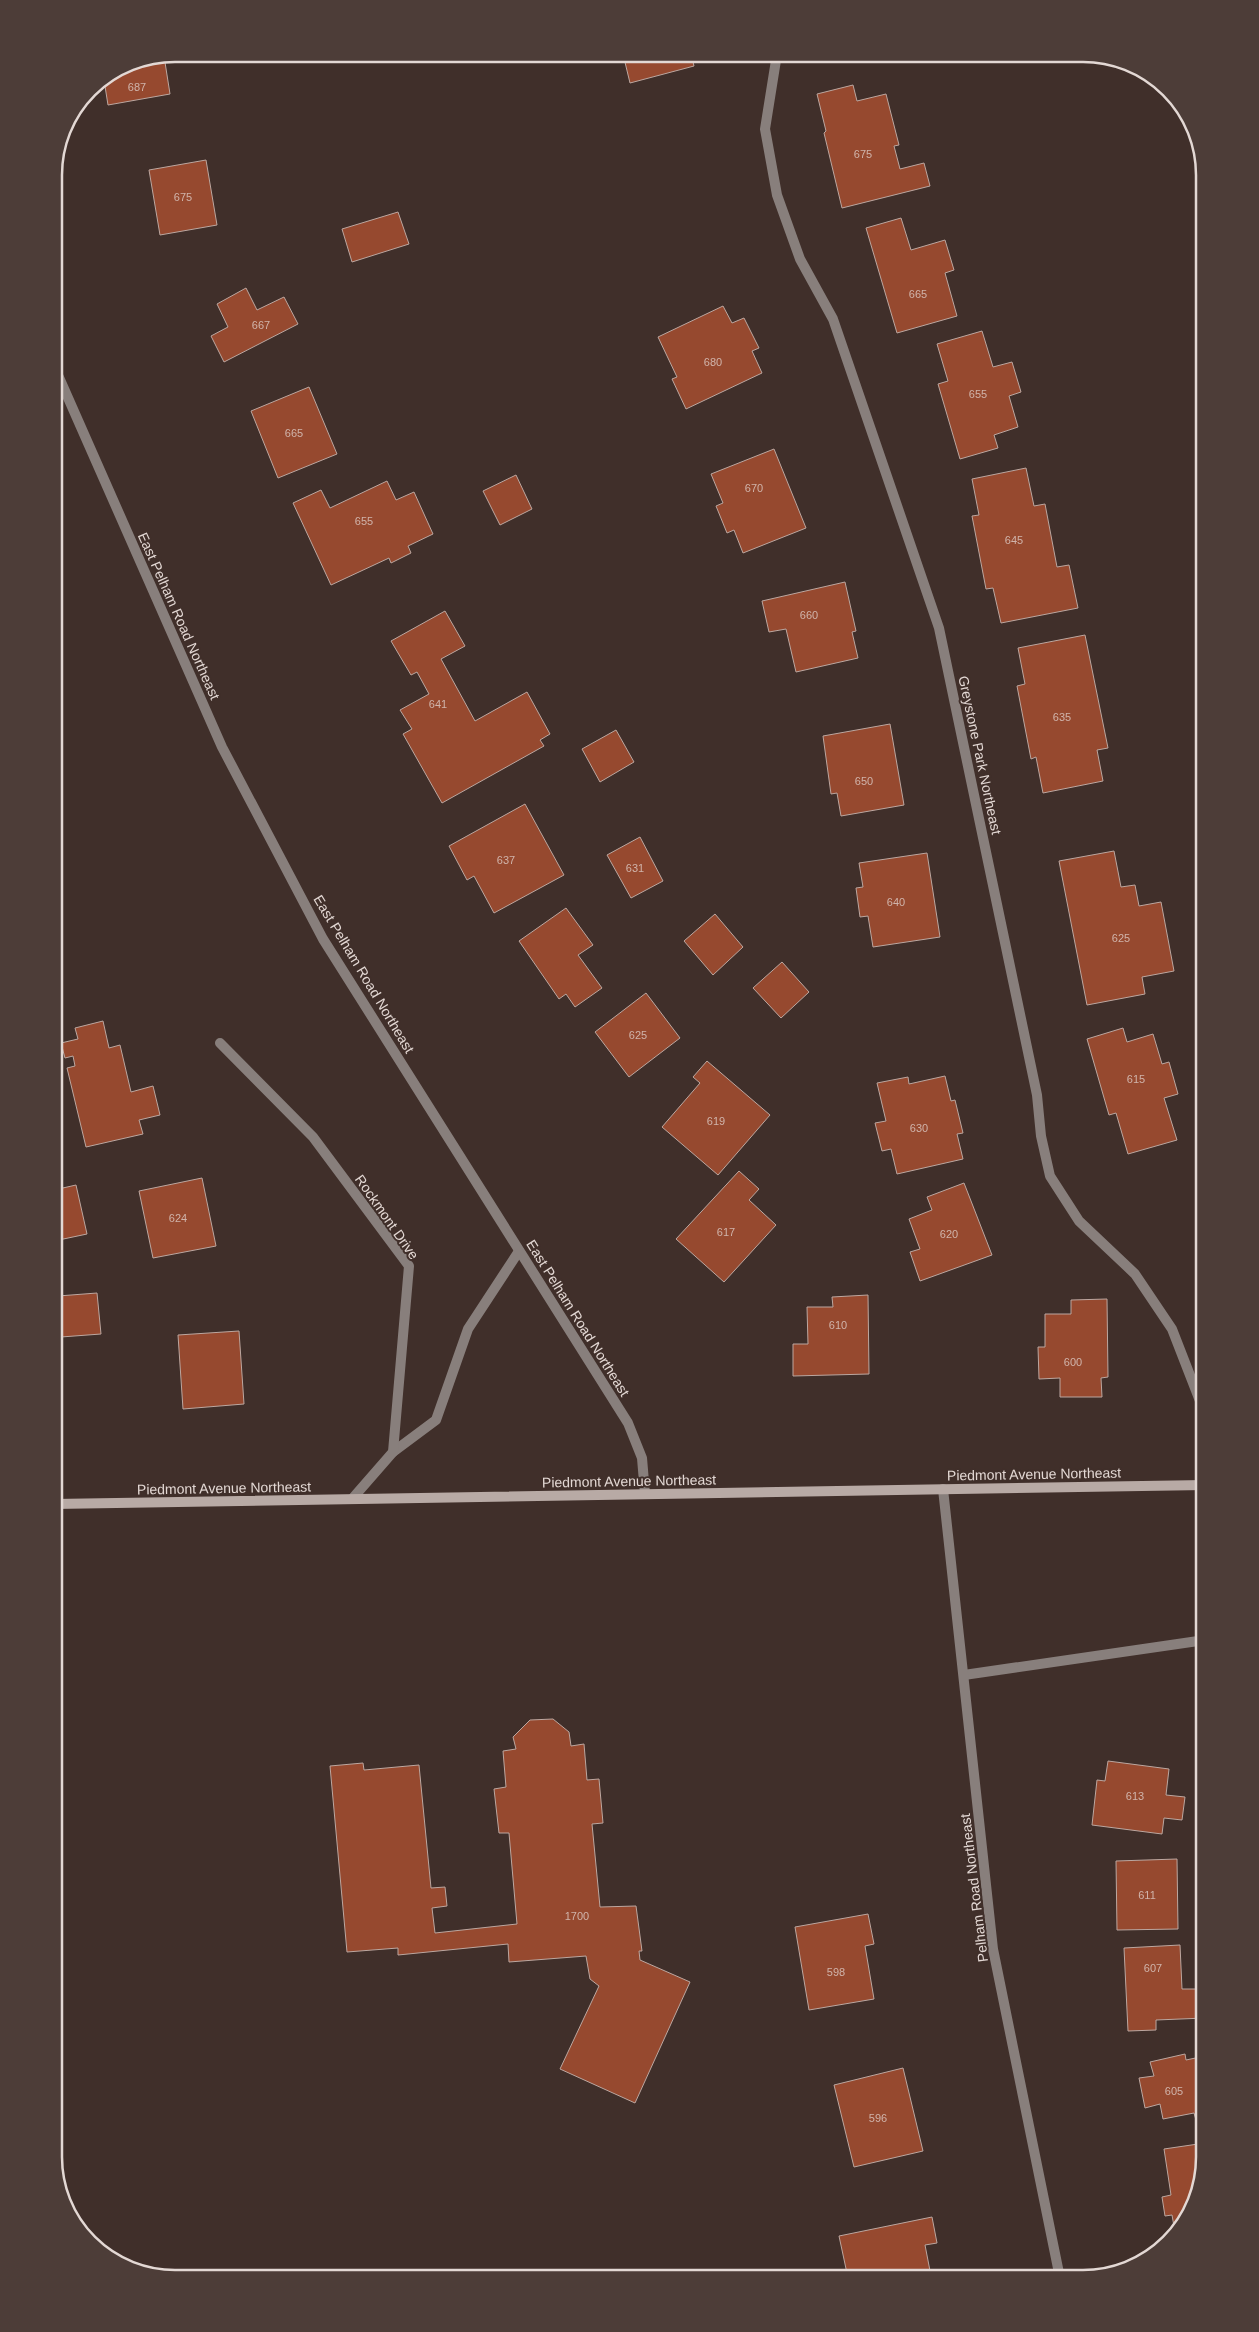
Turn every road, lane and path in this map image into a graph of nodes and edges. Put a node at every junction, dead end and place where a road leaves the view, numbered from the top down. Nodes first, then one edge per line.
1 (776, 63) edge
2 (63, 386) edge
3 (220, 1043) dead end
4 (519, 1251) junction
5 (1196, 1391) edge
6 (393, 1452) junction
7 (1196, 1485) edge
8 (943, 1489) junction
9 (645, 1494) junction
10 (352, 1499) junction
11 (63, 1504) edge
12 (1196, 1641) edge
13 (964, 1676) junction
14 (1058, 2270) edge

1 - 5 street, Greystone Park Northeast
2 - 4 street, East Pelham Road Northeast
3 - 6 street, Rockmont Drive
4 - 6 street
4 - 9 street, East Pelham Road Northeast
6 - 10 street
7 - 8 main road, Piedmont Avenue Northeast
8 - 9 main road, Piedmont Avenue Northeast
8 - 13 street, Pelham Road Northeast
9 - 10 main road, Piedmont Avenue Northeast
10 - 11 main road, Piedmont Avenue Northeast
12 - 13 street
13 - 14 street, Pelham Road Northeast

